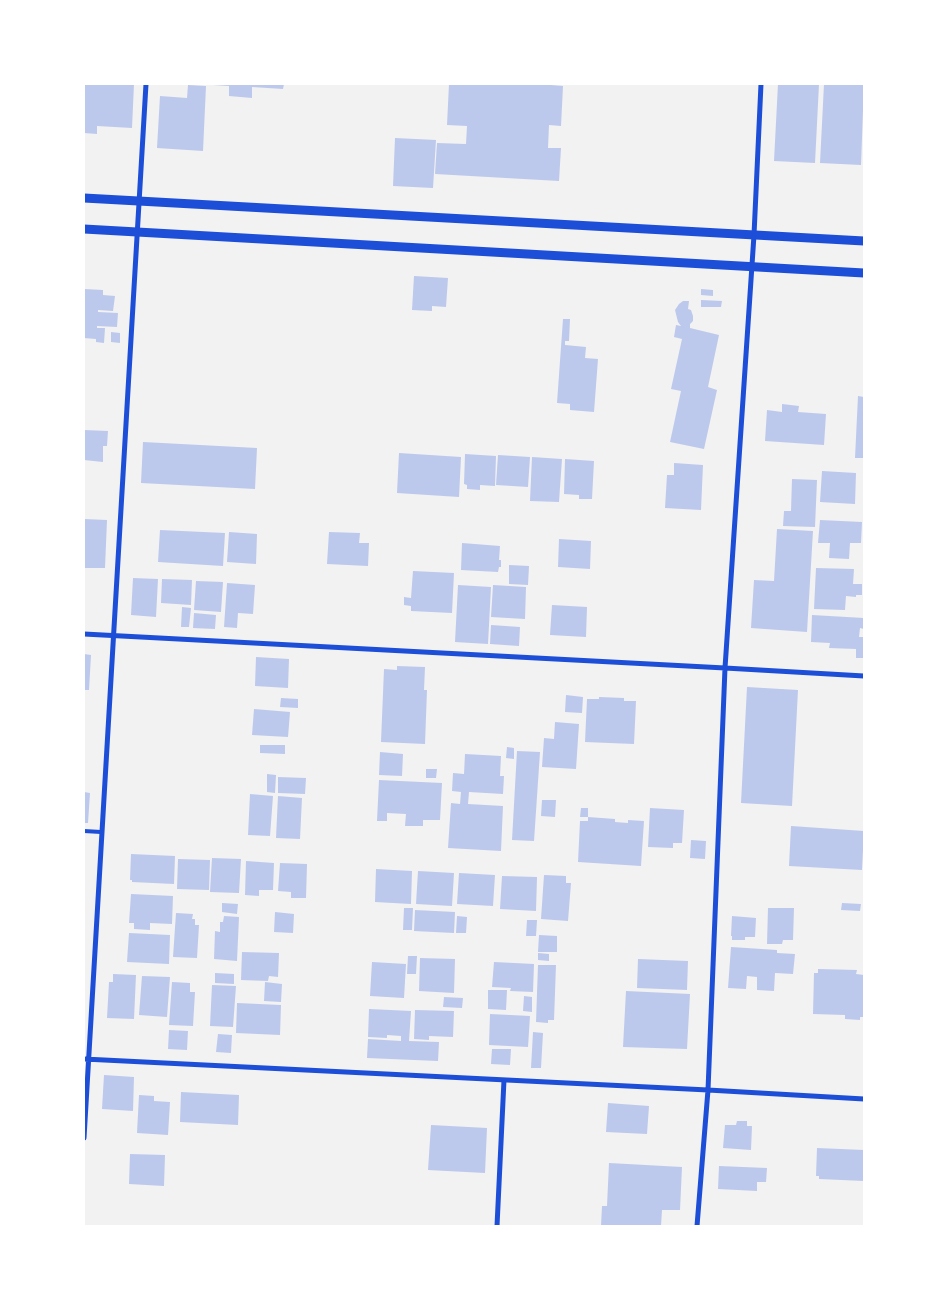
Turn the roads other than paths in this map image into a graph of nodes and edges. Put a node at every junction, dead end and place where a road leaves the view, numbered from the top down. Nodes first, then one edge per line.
1 (146, 84) edge
2 (761, 84) edge
3 (84, 198) edge
4 (139, 201) junction
5 (84, 229) edge
6 (138, 232) junction
7 (754, 235) junction
8 (864, 242) edge
9 (752, 266) junction
10 (864, 273) edge
11 (84, 634) edge
12 (113, 636) junction
13 (725, 668) junction
14 (864, 676) edge
15 (84, 832) edge
16 (101, 832) junction
17 (86, 1059) edge
18 (504, 1080) junction
19 (708, 1090) junction
20 (864, 1099) edge
21 (84, 1138) edge
22 (497, 1226) edge
23 (698, 1226) edge

1 - 4 street
2 - 7 street
3 - 4 street
4 - 6 street
4 - 7 street
5 - 6 street
6 - 9 street
6 - 12 street
7 - 8 street
7 - 9 street
9 - 10 street
9 - 13 street
11 - 12 street
12 - 13 street
12 - 16 street
13 - 14 street
13 - 19 street
15 - 16 lane
16 - 17 street
17 - 18 street
17 - 21 street
18 - 19 street
18 - 22 street
19 - 20 street
19 - 23 street

